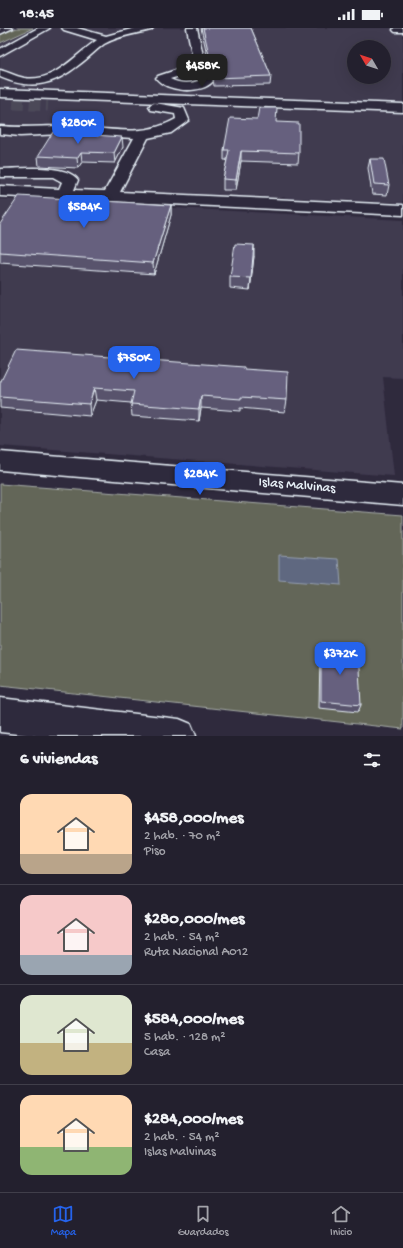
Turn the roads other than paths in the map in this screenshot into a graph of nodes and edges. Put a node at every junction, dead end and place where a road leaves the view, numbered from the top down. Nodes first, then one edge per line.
1 (8, 28) edge
2 (45, 28) edge
3 (66, 28) edge
4 (148, 28) edge
5 (192, 28) edge
6 (0, 31) edge
7 (108, 39) junction
8 (0, 53) edge
9 (200, 66) dead end
10 (0, 73) edge
11 (0, 93) edge
12 (48, 106) tunnel mouth
13 (403, 108) edge
14 (79, 117) dead end
15 (0, 130) edge
16 (108, 132) junction
17 (143, 135) junction
18 (0, 173) edge
19 (0, 191) edge
20 (66, 194) junction
21 (110, 196) junction
22 (403, 210) edge
23 (0, 460) edge
24 (403, 495) edge
25 (0, 715) edge
26 (85, 731) edge
27 (179, 736) edge

1 - 6 main road
2 - 8 main road
3 - 7 main road
4 - 7 main road
5 - 9 main road
7 - 10 main road
11 - 13 main road
12 - 17 main road
14 - 16 main road
15 - 16 main road
16 - 17 main road
17 - 21 main road
18 - 20 main road
19 - 20 main road
20 - 21 main road
21 - 22 main road
23 - 24 main road, Islas Malvinas
25 - 26 main road
26 - 27 main road

